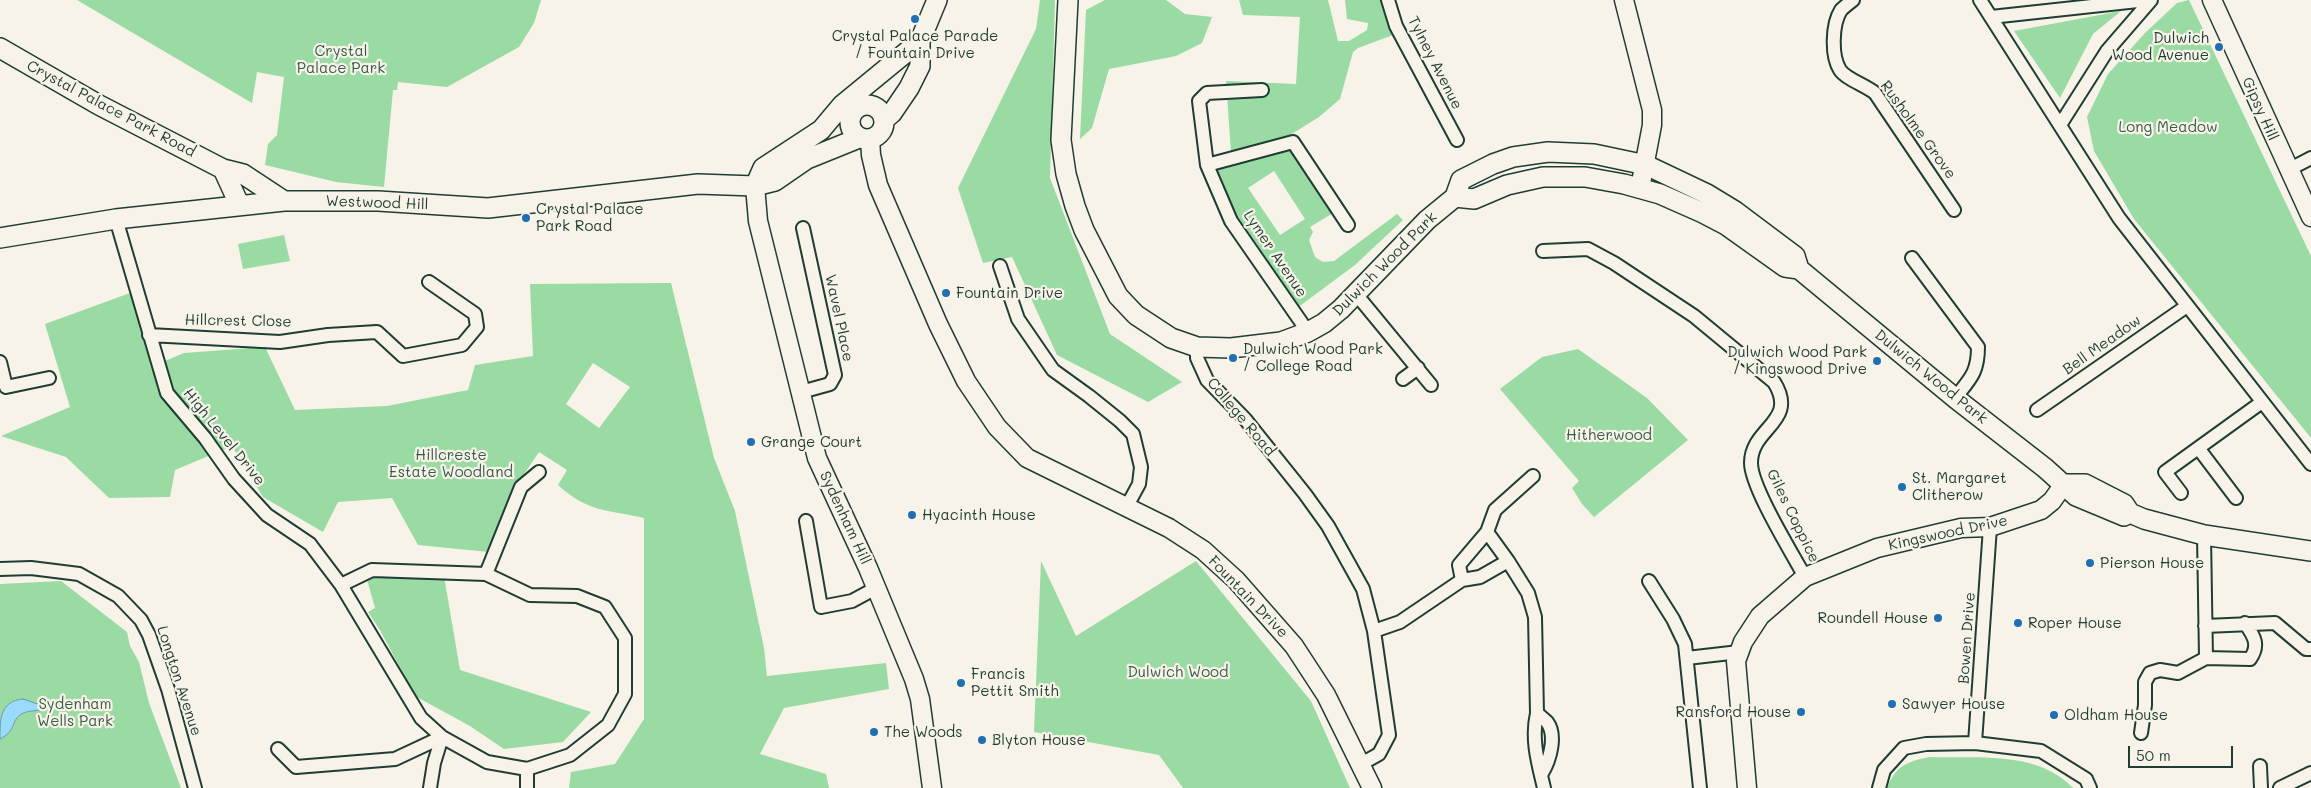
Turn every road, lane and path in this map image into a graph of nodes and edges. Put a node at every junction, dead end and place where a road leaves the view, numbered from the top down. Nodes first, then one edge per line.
1 (937, 0) edge
2 (1068, 0) edge
3 (1388, 0) edge
4 (1624, 0) edge
5 (1853, 0) edge
6 (1980, 0) edge
7 (2147, 0) edge
8 (2152, 0) edge
9 (2212, 0) edge
10 (1991, 17) junction
11 (920, 41) junction
12 (0, 48) edge
13 (1262, 90) dead end
14 (860, 101) junction
15 (851, 119) junction
16 (885, 119) junction
17 (2060, 125) junction
18 (821, 130) junction
19 (865, 138) junction
20 (1457, 140) dead end
21 (2311, 158) edge
22 (1207, 165) junction
23 (1646, 165) junction
24 (223, 169) junction
25 (2288, 170) junction
26 (243, 174) junction
27 (755, 186) junction
28 (1640, 188) junction
29 (1455, 197) junction
30 (284, 201) junction
31 (312, 201) junction
32 (239, 204) junction
33 (1954, 210) dead end
34 (2311, 217) edge
35 (116, 219) junction
36 (1348, 224) dead end
37 (804, 228) dead end
38 (0, 238) edge
39 (1543, 251) dead end
40 (1912, 258) dead end
41 (1000, 266) dead end
42 (1799, 268) junction
43 (429, 282) dead end
44 (1356, 294) junction
45 (2187, 306) junction
46 (1308, 332) junction
47 (148, 335) junction
48 (1197, 346) junction
49 (0, 362) edge
50 (1418, 368) junction
51 (50, 378) dead end
52 (1403, 379) dead end
53 (1431, 385) dead end
54 (801, 392) junction
55 (1955, 398) junction
56 (2262, 402) junction
57 (2037, 410) dead end
58 (2199, 449) junction
59 (2311, 464) edge
60 (539, 472) dead end
61 (1533, 476) dead end
62 (2064, 484) junction
63 (2181, 493) dead end
64 (2236, 498) dead end
65 (1127, 506) junction
66 (806, 521) dead end
67 (1990, 527) junction
68 (1487, 532) junction
69 (2204, 535) junction
70 (2311, 551) edge
71 (1508, 561) junction
72 (0, 569) edge
73 (486, 574) junction
74 (1805, 577) junction
75 (1462, 580) junction
76 (1648, 580) dead end
77 (342, 586) junction
78 (876, 588) junction
79 (2245, 623) junction
80 (2205, 626) junction
81 (1374, 631) junction
82 (2311, 649) edge
83 (1739, 652) junction
84 (1687, 658) junction
85 (2206, 658) junction
86 (2140, 733) dead end
87 (442, 736) junction
88 (1975, 743) junction
89 (278, 749) dead end
90 (1361, 764) junction
91 (2260, 766) dead end
92 (528, 768) junction
93 (2311, 773) edge
94 (195, 788) edge
95 (430, 788) edge
96 (527, 788) edge
97 (932, 788) edge
98 (1372, 788) edge
99 (1544, 788) edge
100 (1700, 788) edge
101 (1747, 788) edge
102 (1880, 788) edge
103 (2090, 788) edge
104 (2261, 788) edge
105 (2280, 788) edge

1 - 11 main road
2 - 48 main road
3 - 20 street, Tylney Avenue
4 - 23 street
5 - 33 street, Rusholme Grove
6 - 10 street
7 - 10 street
8 - 17 street
9 - 25 street, Gipsy Hill
10 - 17 street
11 - 14 main road
11 - 16 main road
12 - 24 main road, Crystal Palace Park Road
13 - 22 street, Lymer Avenue
14 - 15 main road
14 - 16 main road
14 - 18 main road
15 - 18 main road
15 - 19 main road
16 - 19 main road
17 - 45 street
18 - 27 main road
19 - 27 main road, Westwood Hill
19 - 65 street, Fountain Drive
21 - 25 street
22 - 36 street
22 - 46 street, Lymer Avenue
23 - 28 street
23 - 29 main road, Dulwich Wood Park
23 - 42 main road, Dulwich Wood Park
24 - 26 main road, Crystal Palace Park Road
24 - 32 main road
25 - 34 street, Gipsy Hill
26 - 30 main road, Crystal Palace Park Road
26 - 31 main road
27 - 31 main road, Westwood Hill
27 - 54 street, Sydenham Hill
28 - 29 main road, Dulwich Wood Park
28 - 42 main road, Dulwich Wood Park
29 - 44 main road, Dulwich Wood Park
30 - 31 main road, Westwood Hill
30 - 32 main road, Westwood Hill
32 - 35 main road, Westwood Hill
35 - 38 main road, Westwood Hill
35 - 47 street, High Level Drive
37 - 54 street, Wavel Place
39 - 74 street, Giles Coppice
40 - 55 street
41 - 65 street
42 - 55 main road, Dulwich Wood Park
43 - 47 street, Hillcrest Close
44 - 46 main road, Dulwich Wood Park
44 - 50 street
45 - 56 street
45 - 57 street, Bell Meadow
46 - 48 main road, Dulwich Wood Park
47 - 77 street, High Level Drive
48 - 81 street, College Road
49 - 51 street
50 - 52 street
50 - 53 street
54 - 78 street, Sydenham Hill
55 - 62 main road, Dulwich Wood Park
56 - 58 street
56 - 59 street
58 - 63 street
58 - 64 street
60 - 73 street
61 - 68 street
62 - 67 street, Kingswood Drive
62 - 69 main road
65 - 90 street, Fountain Drive
66 - 78 street
67 - 74 street, Kingswood Drive
67 - 88 street, Bowen Drive
68 - 71 street
68 - 75 street
69 - 70 main road
69 - 80 street
71 - 75 street
71 - 99 street
72 - 94 street, Longton Avenue
73 - 77 street, High Level Drive
73 - 92 street, High Level Drive
74 - 83 street, Kingswood Drive
75 - 81 street
76 - 84 street
77 - 87 street, High Level Drive
78 - 97 street, Sydenham Hill
79 - 80 street
79 - 82 street
79 - 85 street
80 - 85 street
81 - 90 street, College Road
83 - 84 street
83 - 101 street, Kingswood Drive
84 - 100 street
85 - 86 street
87 - 89 street
87 - 92 street, High Level Drive
87 - 95 street
88 - 102 street
88 - 103 street
90 - 98 street
91 - 104 street
92 - 96 street
93 - 105 street

